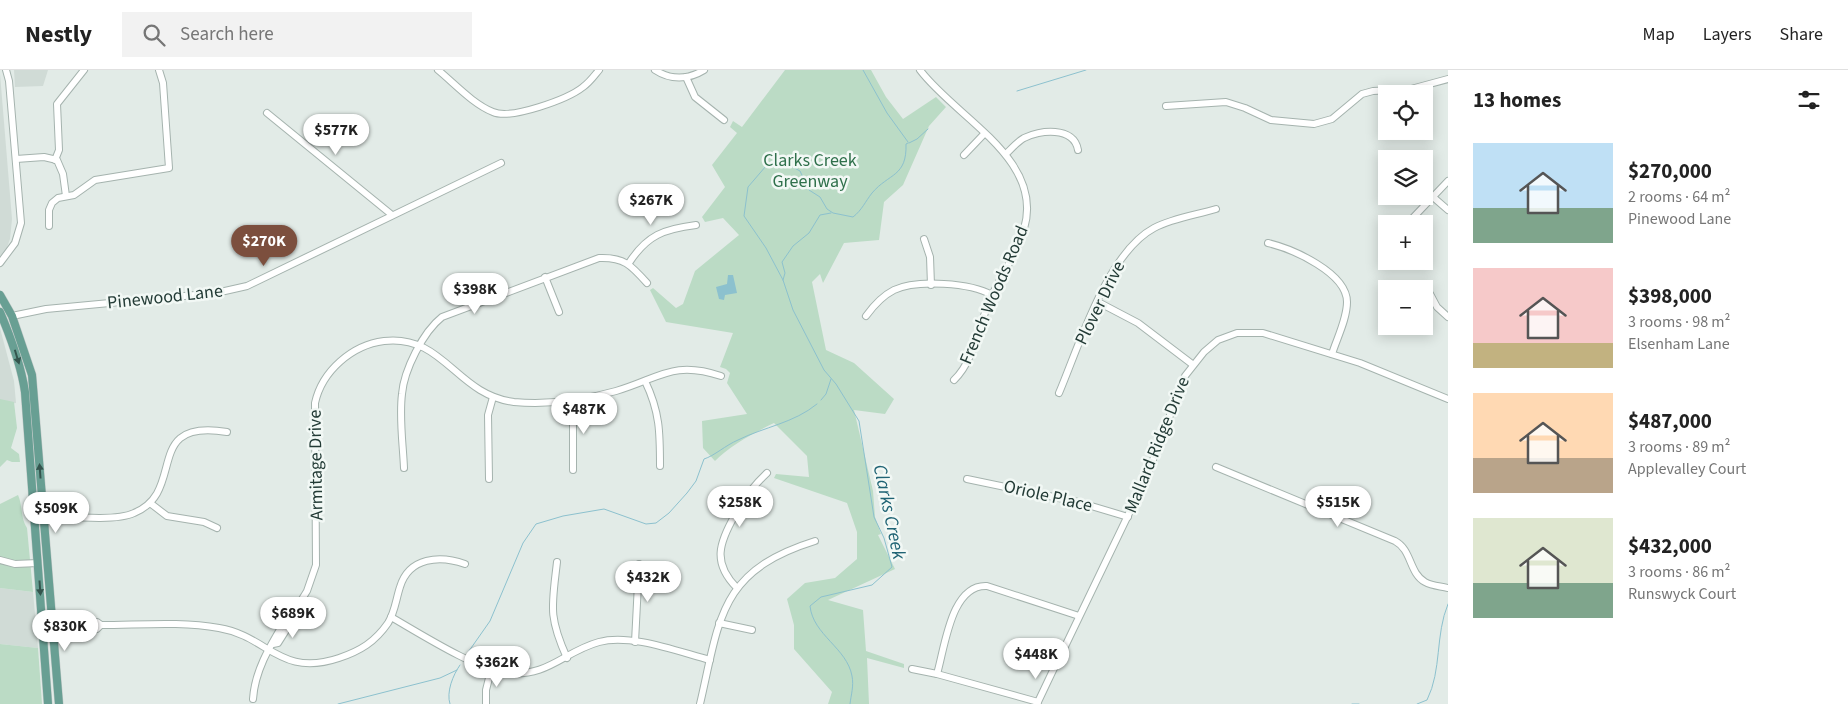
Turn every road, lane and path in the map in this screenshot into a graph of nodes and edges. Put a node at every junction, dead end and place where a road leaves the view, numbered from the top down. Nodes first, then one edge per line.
1 (6, 70) edge
2 (84, 70) edge
3 (158, 70) edge
4 (438, 70) edge
5 (599, 70) edge
6 (655, 70) edge
7 (704, 70) edge
8 (920, 70) edge
9 (686, 77) junction
10 (1448, 79) edge
11 (1166, 106) dead end
12 (267, 113) dead end
13 (724, 120) dead end
14 (984, 134) junction
15 (1078, 150) dead end
16 (1006, 154) junction
17 (964, 155) dead end
18 (16, 159) junction
19 (55, 160) junction
20 (501, 163) dead end
21 (1448, 181) edge
22 (66, 196) junction
23 (1433, 197) joint
24 (1425, 205) edge
25 (1216, 209) dead end
26 (1448, 210) edge
27 (1416, 215) edge
28 (392, 216) junction
29 (696, 225) dead end
30 (49, 226) dead end
31 (924, 239) dead end
32 (1268, 243) dead end
33 (0, 263) edge
34 (629, 263) junction
35 (545, 278) junction
36 (647, 283) dead end
37 (932, 285) junction
38 (0, 295) edge
39 (992, 295) junction
40 (1433, 299) edge
41 (1098, 302) junction
42 (0, 312) edge
43 (558, 312) dead end
44 (12, 316) junction
45 (866, 316) dead end
46 (1448, 317) edge
47 (420, 345) junction
48 (1332, 354) junction
49 (1192, 364) junction
50 (721, 376) dead end
51 (954, 380) dead end
52 (645, 381) junction
53 (1059, 394) dead end
54 (493, 397) junction
55 (1448, 399) edge
56 (573, 400) junction
57 (227, 432) dead end
58 (660, 466) dead end
59 (1216, 467) dead end
60 (404, 468) dead end
61 (573, 470) dead end
62 (767, 473) dead end
63 (489, 479) dead end
64 (967, 479) dead end
65 (150, 503) junction
66 (43, 515) junction
67 (1128, 517) junction
68 (217, 528) dead end
69 (815, 541) dead end
70 (0, 560) edge
71 (557, 562) dead end
72 (38, 563) junction
73 (465, 564) dead end
74 (639, 564) dead end
75 (737, 588) junction
76 (1448, 588) edge
77 (1079, 616) junction
78 (391, 618) junction
79 (719, 623) junction
80 (42, 624) junction
81 (56, 625) junction
82 (752, 630) dead end
83 (635, 642) junction
84 (269, 651) junction
85 (567, 658) junction
86 (710, 660) junction
87 (912, 669) dead end
88 (491, 670) junction
89 (937, 674) junction
90 (253, 699) dead end
91 (1038, 703) edge
92 (48, 704) edge
93 (59, 704) edge
94 (486, 704) edge
95 (700, 704) edge

1 - 18 street
2 - 19 street
3 - 22 street
4 - 5 street
6 - 9 street
7 - 9 street
8 - 14 street, French Woods Road
9 - 13 street
10 - 11 street
12 - 28 street
14 - 16 street, French Woods Road
14 - 17 street
15 - 16 street
16 - 39 street, French Woods Road
18 - 19 street
18 - 33 street
19 - 22 street
20 - 28 street, Pinewood Lane
21 - 23 street
22 - 30 street
23 - 26 street
24 - 27 street
25 - 41 street, Plover Drive
28 - 44 street, Pinewood Lane
29 - 34 street
31 - 37 street
32 - 48 street
34 - 35 street
34 - 36 street
35 - 43 street
35 - 47 street
37 - 39 street
37 - 45 street
38 - 44 main road
39 - 51 street, French Woods Road
40 - 46 street
41 - 49 street
41 - 53 street, Plover Drive
42 -> 72 main road
66 -> 44 main road
47 - 54 street, Armitage Drive
47 - 60 street
47 - 84 street, Armitage Drive
48 - 49 street, Mallard Ridge Drive
48 - 55 street, Mallard Ridge Drive
49 - 67 street, Mallard Ridge Drive
50 - 52 street, Armitage Drive
52 - 56 street, Armitage Drive
52 - 58 street
54 - 56 street, Armitage Drive
54 - 63 street
56 - 61 street
57 - 65 street
59 - 76 street
62 - 75 street
64 - 67 street, Oriole Place
65 - 66 street
65 - 68 street
66 - 81 main road
67 - 77 street, Mallard Ridge Drive
69 - 75 street
70 - 72 street
71 - 85 street
72 -> 80 main road
73 - 78 street
74 - 83 street
75 - 79 street
77 - 89 street
77 - 91 street, Mallard Ridge Drive
78 - 84 street
78 - 88 street
79 - 82 street
79 - 86 street
80 - 81 street
80 - 92 main road
81 - 84 street
81 - 93 main road
83 - 85 street
83 - 86 street
84 - 90 street, Armitage Drive
85 - 88 street
86 - 95 street
87 - 89 street
88 - 94 street
89 - 91 street

